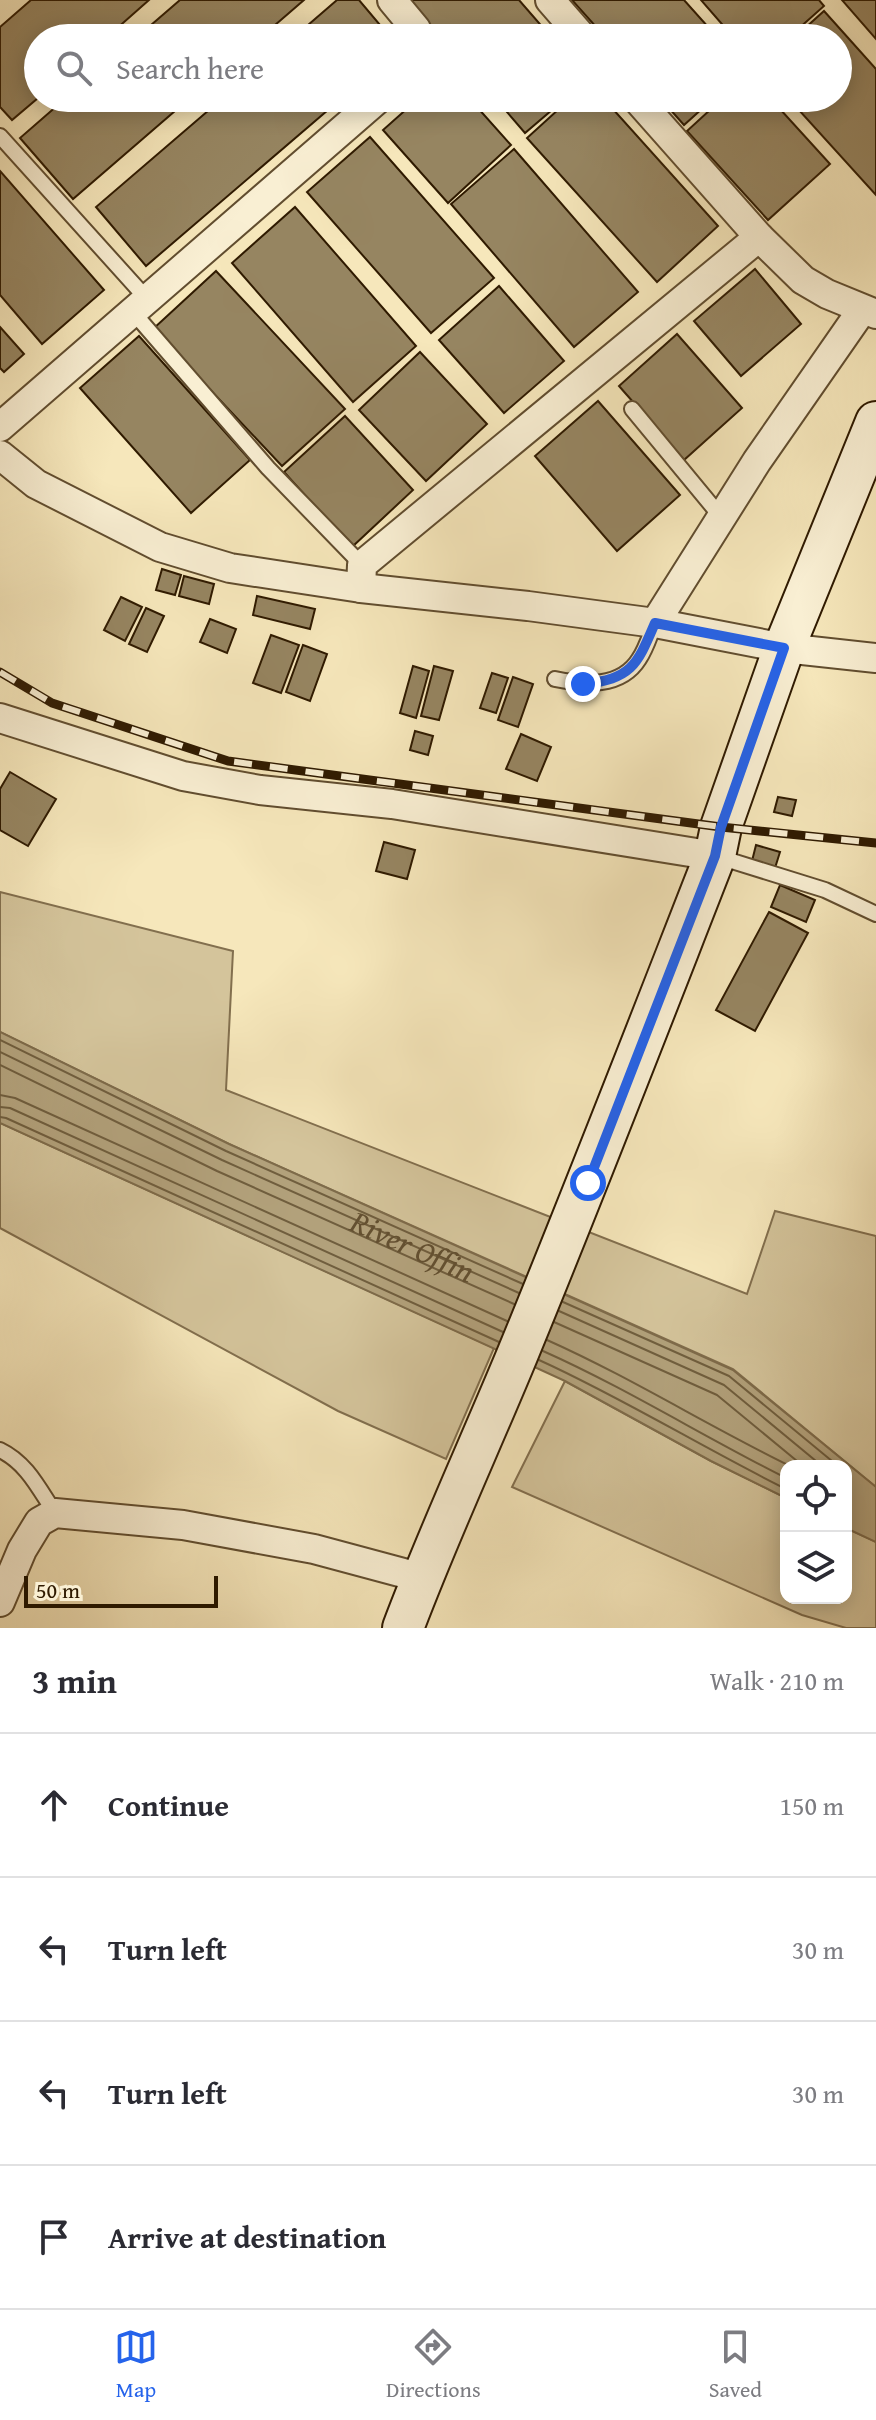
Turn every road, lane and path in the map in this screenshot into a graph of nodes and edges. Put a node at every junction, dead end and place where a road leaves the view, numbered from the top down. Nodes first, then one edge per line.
1 (392, 0) edge
2 (550, 0) edge
3 (412, 24) edge
4 (571, 24) edge
5 (363, 112) edge
6 (648, 112) edge
7 (0, 136) edge
8 (759, 237) junction
9 (140, 306) junction
10 (869, 312) edge
11 (632, 409) dead end
12 (876, 422) edge
13 (0, 427) edge
14 (0, 455) edge
15 (722, 518) junction
16 (362, 576) junction
17 (655, 623) junction
18 (784, 648) junction
19 (876, 658) edge
20 (555, 679) dead end
21 (0, 718) edge
22 (715, 856) junction
23 (876, 914) edge
24 (0, 1450) edge
25 (55, 1513) junction
26 (422, 1578) junction
27 (0, 1602) edge
28 (403, 1628) edge

1 - 3 street
2 - 4 street
5 - 9 street
6 - 8 street
7 - 9 lane
8 - 10 street
8 - 16 street
9 - 13 street
9 - 16 lane
10 - 15 street
11 - 15 lane
12 - 18 street
14 - 16 street
15 - 17 street
16 - 17 street
17 - 18 street
17 - 20 lane
18 - 19 street
18 - 22 street
21 - 22 street
22 - 23 lane
22 - 26 street
24 - 25 lane
25 - 26 street
25 - 27 street
26 - 28 street

